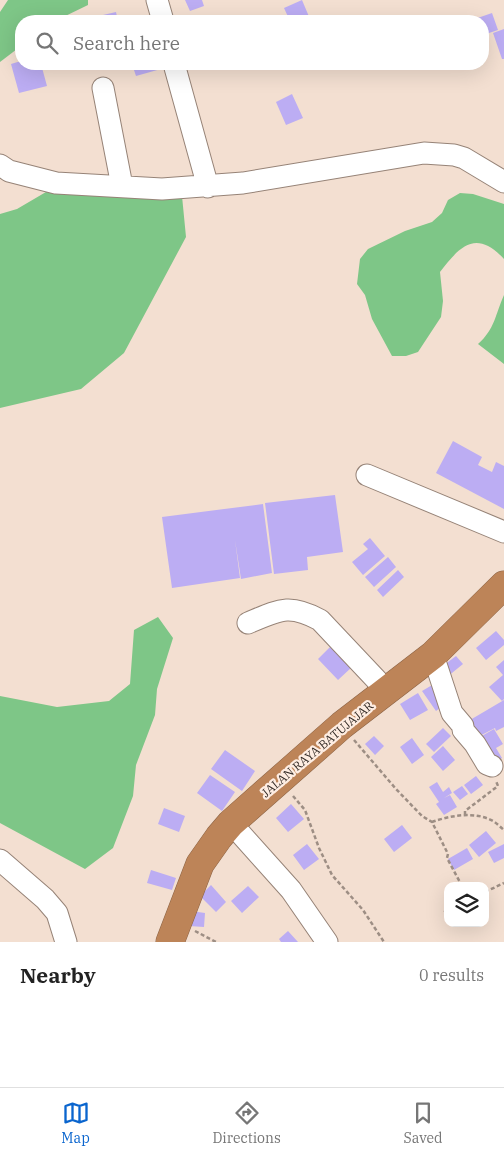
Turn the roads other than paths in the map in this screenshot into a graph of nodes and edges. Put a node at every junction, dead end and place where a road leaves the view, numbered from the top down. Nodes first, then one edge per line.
1 (157, 0) edge
2 (161, 15) edge
3 (176, 70) edge
4 (103, 88) dead end
5 (0, 165) edge
6 (504, 182) edge
7 (122, 186) junction
8 (208, 187) junction
9 (367, 475) dead end
10 (504, 532) edge
11 (504, 585) edge
12 (248, 623) dead end
13 (433, 655) junction
14 (387, 691) junction
15 (492, 766) road end
16 (232, 823) junction
17 (0, 860) edge
18 (181, 936) edge
19 (66, 942) edge
20 (327, 942) edge

1 - 2 street
3 - 8 street
4 - 7 street
5 - 7 street
6 - 8 street
7 - 8 street
9 - 10 street
11 - 13 highway, JALAN RAYA BATUJAJAR
12 - 14 street
13 - 14 highway, JALAN RAYA BATUJAJAR
13 - 15 street
14 - 16 highway, JALAN RAYA BATUJAJAR
16 - 18 highway, JALAN RAYA BATUJAJAR
16 - 20 street
17 - 19 street

